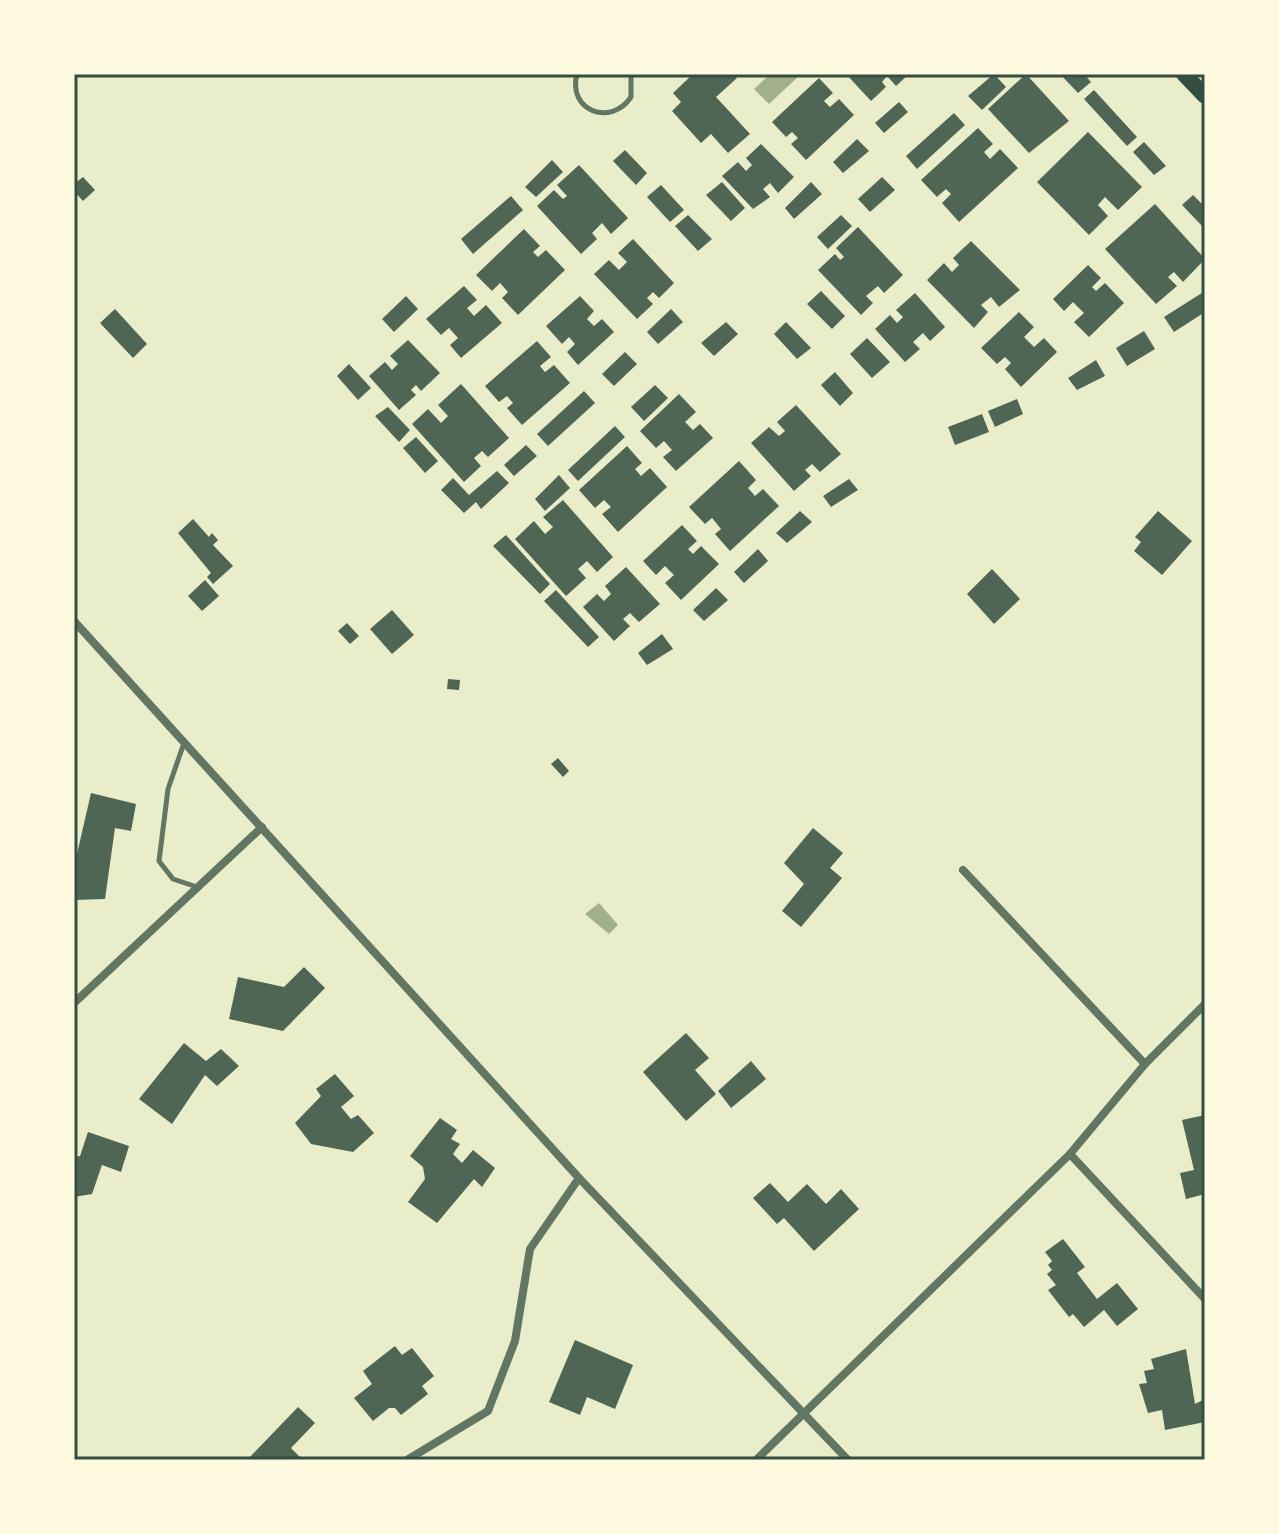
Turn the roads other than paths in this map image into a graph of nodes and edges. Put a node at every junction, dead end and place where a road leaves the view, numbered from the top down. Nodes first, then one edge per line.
1 (577, 74) edge
2 (631, 74) edge
3 (1184, 74) edge
4 (1205, 96) edge
5 (74, 621) edge
6 (184, 742) junction
7 (262, 827) junction
8 (963, 870) dead end
9 (197, 887) junction
10 (74, 1003) edge
11 (1205, 1004) edge
12 (1145, 1064) junction
13 (1070, 1154) junction
14 (579, 1178) junction
15 (1205, 1299) edge
16 (803, 1412) junction
17 (407, 1460) edge
18 (756, 1460) edge
19 (848, 1460) edge

1 - 2 lane
3 - 4 main road
5 - 6 street
6 - 7 street
6 - 9 lane
7 - 9 street
7 - 14 street
8 - 12 street
9 - 10 street
11 - 12 street
12 - 13 street
13 - 15 street
13 - 16 street
14 - 16 street
14 - 17 street
16 - 18 street
16 - 19 street

